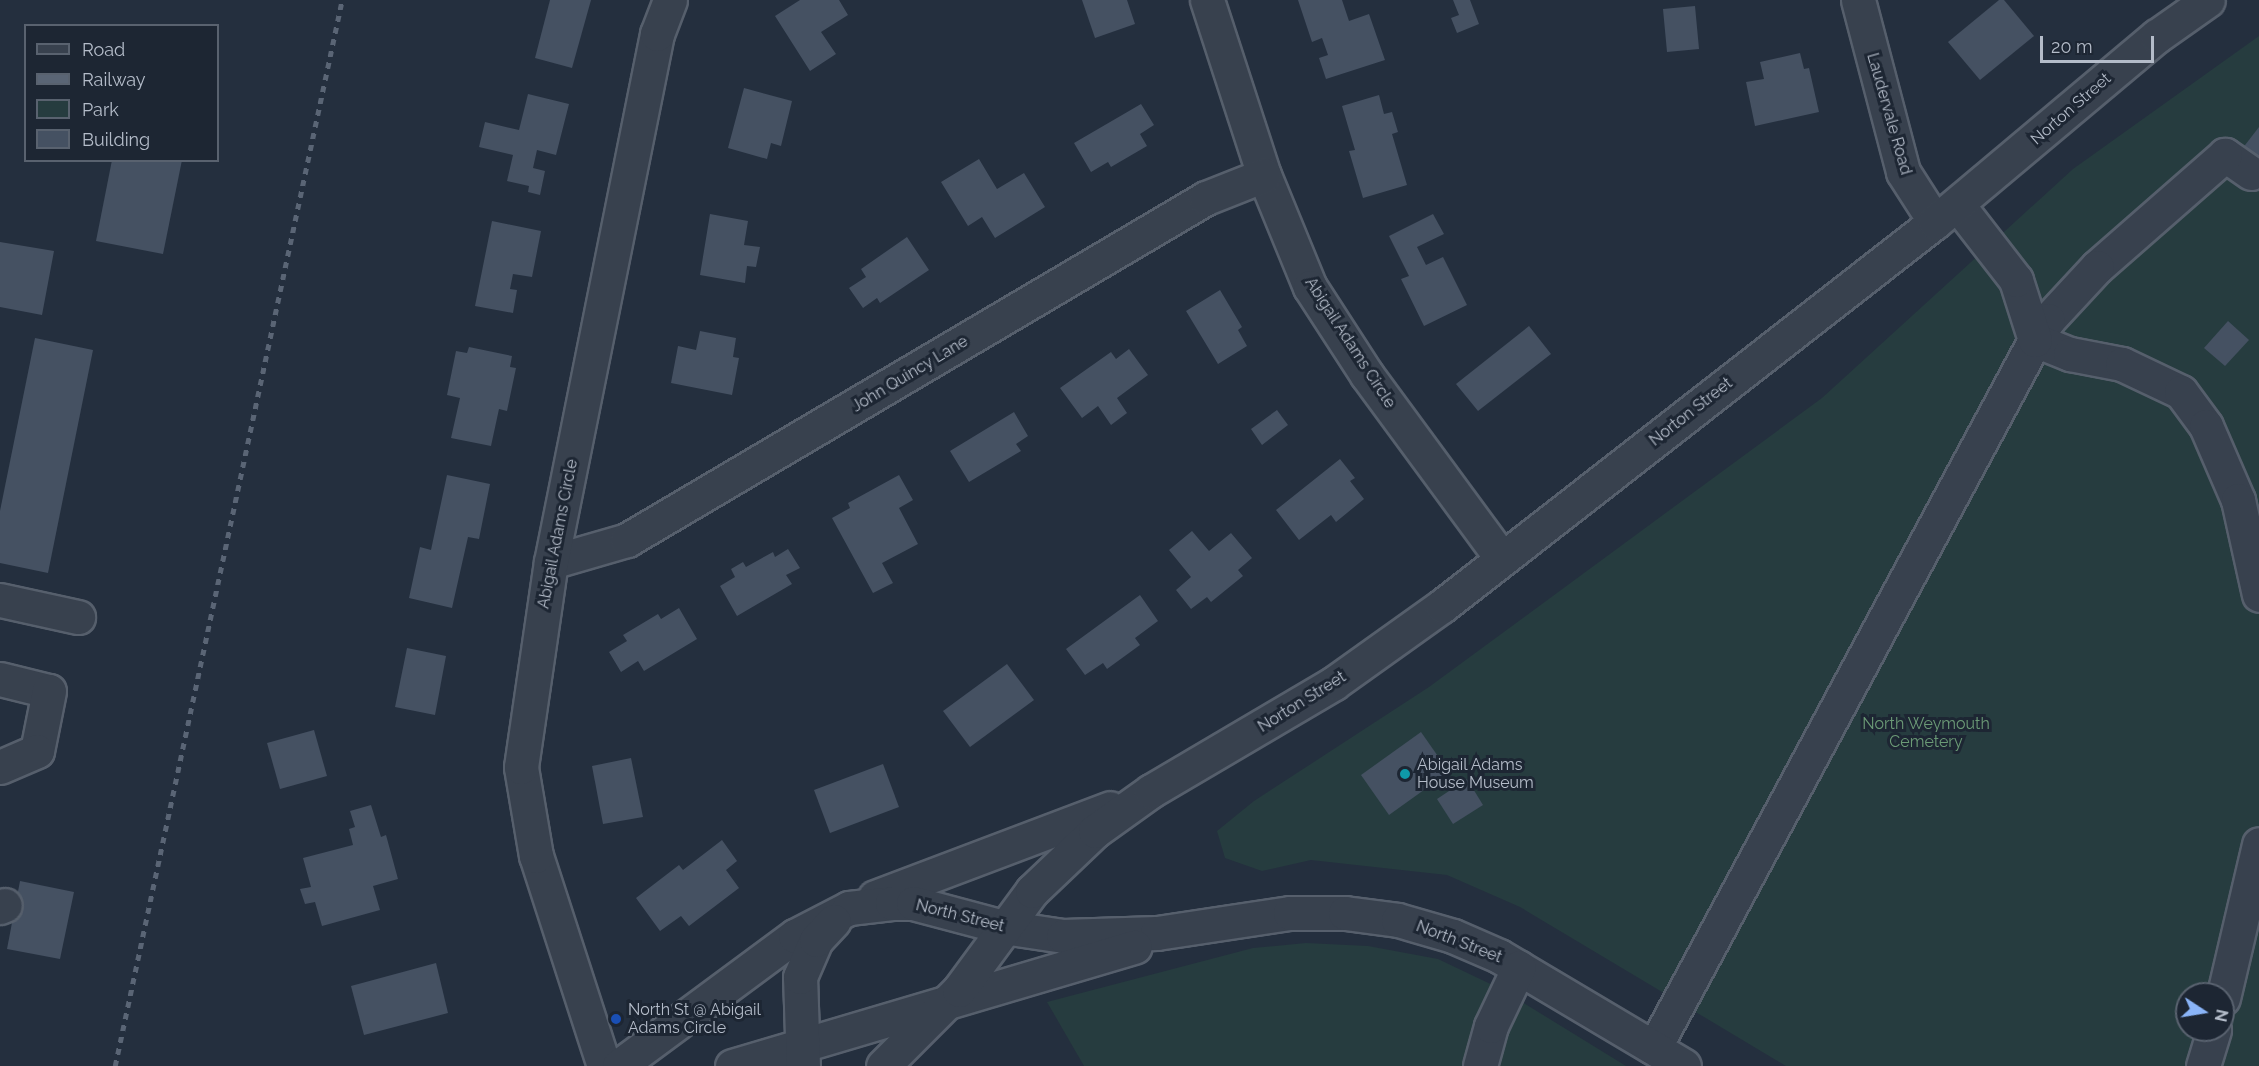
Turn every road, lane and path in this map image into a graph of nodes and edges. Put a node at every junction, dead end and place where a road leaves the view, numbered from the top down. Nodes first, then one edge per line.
1 (670, 0) edge
2 (1208, 0) edge
3 (1858, 0) edge
4 (2208, 0) edge
5 (2251, 173) dead end
6 (1264, 175) junction
7 (1946, 213) junction
8 (2035, 340) junction
9 (1502, 559) junction
10 (551, 562) junction
11 (2259, 595) edge
12 (0, 600) edge
13 (78, 617) dead end
14 (0, 679) edge
15 (0, 767) edge
16 (1151, 791) junction
17 (2259, 844) edge
18 (849, 908) junction
19 (1206, 925) junction
20 (1003, 927) junction
21 (1519, 966) junction
22 (2227, 982) edge
23 (946, 1003) junction
24 (2210, 1042) edge
25 (1654, 1048) junction
26 (802, 1057) edge
27 (604, 1066) edge
28 (620, 1066) edge
29 (732, 1066) edge
30 (883, 1066) edge
31 (1480, 1066) edge
32 (1684, 1066) edge
33 (2203, 1066) edge

1 - 10 street, Abigail Adams Circle
2 - 6 street, Abigail Adams Circle
3 - 7 street, Laudervale Road
4 - 7 street, Norton Street
5 - 8 street
6 - 9 street, Abigail Adams Circle
6 - 10 street, John Quincy Lane
7 - 8 street, Laudervale Road
7 - 9 street, Norton Street
8 - 11 street
8 - 25 street
9 - 16 street, Norton Street
10 - 27 street, Abigail Adams Circle
12 - 13 street
14 - 15 street
16 - 18 street, Norton Street
16 - 20 street, Norton Street
17 - 22 street
18 - 20 street, North Street
18 - 26 street
18 - 28 street, North Street
19 - 20 street, North Street
19 - 21 street, North Street
19 - 23 street, North Street
20 - 23 street, Norton Street
21 - 25 street, North Street
21 - 31 street
23 - 26 street, North Street
23 - 30 street, Norton Street
24 - 33 street
25 - 32 street, North Street
26 - 29 street, North Street

